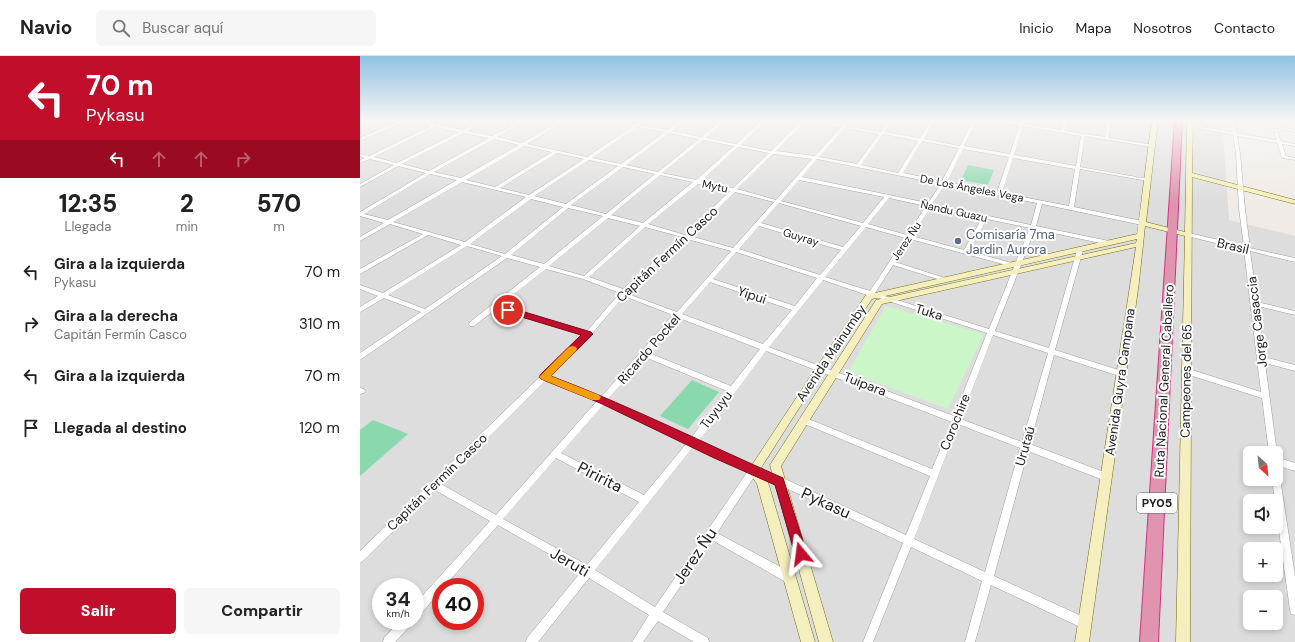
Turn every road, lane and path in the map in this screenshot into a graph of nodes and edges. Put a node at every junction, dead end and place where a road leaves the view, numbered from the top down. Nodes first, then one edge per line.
1 (390, 147) edge
2 (432, 147) edge
3 (476, 147) edge
4 (519, 147) edge
5 (534, 147) edge
6 (605, 147) edge
7 (648, 147) edge
8 (690, 147) edge
9 (734, 147) edge
10 (749, 147) edge
11 (777, 147) edge
12 (826, 147) edge
13 (871, 147) edge
14 (917, 147) edge
15 (959, 147) edge
16 (1013, 147) edge
17 (1081, 147) edge
18 (1152, 147) edge
19 (1177, 147) edge
20 (1190, 147) edge
21 (1237, 147) edge
22 (1281, 147) edge
23 (962, 148) junction
24 (555, 152) junction
25 (772, 152) junction
26 (360, 155) edge
27 (1010, 156) junction
28 (369, 157) junction
29 (817, 158) junction
30 (588, 159) junction
31 (1295, 159) edge
32 (360, 162) edge
33 (398, 164) junction
34 (858, 166) junction
35 (622, 167) junction
36 (1078, 168) junction
37 (1190, 171) junction
38 (430, 172) junction
39 (658, 173) junction
40 (900, 174) junction
41 (798, 178) junction
42 (460, 180) junction
43 (1148, 180) junction
44 (697, 182) junction
45 (944, 183) junction
46 (1241, 184) junction
47 (360, 186) edge
48 (495, 189) junction
49 (734, 190) junction
50 (999, 194) junction
51 (530, 197) junction
52 (887, 197) junction
53 (1295, 197) edge
54 (779, 201) junction
55 (1040, 202) junction
56 (1295, 202) edge
57 (567, 206) junction
58 (930, 206) junction
59 (1071, 208) junction
60 (360, 214) edge
61 (606, 216) junction
62 (985, 217) junction
63 (390, 222) junction
64 (1142, 223) junction
65 (758, 224) junction
66 (864, 224) junction
67 (644, 225) junction
68 (1033, 227) junction
69 (1172, 230) junction
70 (428, 233) junction
71 (1189, 235) junction
72 (686, 236) junction
73 (910, 236) junction
74 (360, 239) edge
75 (1140, 240) junction
76 (1109, 243) junction
77 (466, 244) junction
78 (1248, 249) junction
79 (735, 250) junction
80 (844, 250) junction
81 (966, 252) junction
82 (1079, 254) junction
83 (506, 256) junction
84 (1295, 260) edge
85 (892, 263) junction
86 (1015, 266) junction
87 (544, 268) junction
88 (360, 272) edge
89 (585, 278) junction
90 (822, 278) junction
91 (709, 280) junction
92 (946, 280) junction
93 (360, 287) edge
94 (624, 292) junction
95 (382, 295) junction
96 (873, 296) junction
97 (890, 299) junction
98 (1254, 303) junction
99 (495, 306) junction
100 (796, 309) junction
101 (360, 310) edge
102 (425, 312) junction
103 (1295, 313) edge
104 (679, 314) junction
105 (472, 324) dead end
106 (992, 332) junction
107 (588, 334) junction
108 (765, 347) junction
109 (1052, 350) junction
110 (644, 354) junction
111 (360, 357) edge
112 (1261, 359) junction
113 (821, 367) junction
114 (1295, 368) edge
115 (1186, 371) junction
116 (833, 372) junction
117 (1122, 374) junction
118 (544, 377) junction
119 (732, 390) junction
120 (1266, 396) junction
121 (604, 400) junction
122 (956, 419) junction
123 (803, 420) junction
124 (692, 443) junction
125 (1025, 446) junction
126 (1272, 446) edge
127 (556, 454) junction
128 (1283, 463) edge
129 (1295, 467) edge
130 (753, 471) junction
131 (934, 474) junction
132 (1106, 477) junction
133 (780, 481) junction
134 (434, 485) junction
135 (1277, 486) edge
136 (645, 500) junction
137 (496, 519) junction
138 (710, 534) junction
139 (908, 542) junction
140 (360, 558) edge
141 (588, 571) junction
142 (790, 578) junction
143 (988, 579) junction
144 (424, 602) edge
145 (1295, 610) edge
146 (656, 614) junction
147 (1084, 623) junction
148 (399, 630) edge
149 (388, 642) edge
150 (531, 642) edge
151 (637, 642) edge
152 (704, 642) edge
153 (808, 642) edge
154 (826, 642) edge
155 (868, 642) edge
156 (970, 642) edge
157 (1082, 642) edge
158 (1149, 642) edge
159 (1183, 642) edge

1 - 28 street
2 - 33 street
3 - 38 street
4 - 42 street
5 - 24 street, Mytu
6 - 30 street
7 - 35 street
8 - 39 street
9 - 44 street
10 - 25 street, De Los Ángeles Vega
11 - 25 street, Capitán Fermín Casco
12 - 29 street, Ricardo Pockel
13 - 34 street
14 - 40 street
15 - 23 street
16 - 27 street
17 - 36 street
18 - 43 street, Avenida Guyra Campana
19 - 69 highway, Ruta Nacional General Caballero / PY05
20 - 37 street, Campeones del 65
21 - 46 street, Jorge Casaccia
22 - 31 street
23 - 27 street
23 - 45 street, Jerez Ñu
24 - 30 street, Mytu
24 - 48 street
25 - 29 street, De Los Ángeles Vega
25 - 49 street, Capitán Fermín Casco
26 - 28 street, Tuka
27 - 36 street
27 - 50 street
28 - 32 street
28 - 33 street, Tuka
29 - 34 street, De Los Ángeles Vega
29 - 41 street, Ricardo Pockel
30 - 35 street, Mytu
30 - 51 street
33 - 38 street, Tuka
33 - 47 street
34 - 40 street, De Los Ángeles Vega
35 - 39 street, Mytu
35 - 57 street
36 - 43 street
36 - 59 street
37 - 46 street
37 - 71 street, Campeones del 65
38 - 42 street, Tuka
38 - 60 street
39 - 44 street, Mytu
39 - 61 street
40 - 45 street, De Los Ángeles Vega
41 - 52 street, Ñandu Guazu
41 - 54 street, Ricardo Pockel
42 - 48 street, Tuka
42 - 63 street
43 - 64 street, Avenida Guyra Campana
44 - 49 street, Mytu
44 - 67 street
45 - 50 street, De Los Ángeles Vega
45 - 58 street, Jerez Ñu
46 - 53 street
46 - 56 street
46 - 78 street, Jorge Casaccia
48 - 51 street, Tuka
49 - 54 street, Mytu
49 - 72 street, Capitán Fermín Casco
50 - 55 street, De Los Ángeles Vega
51 - 57 street, Tuka
51 - 77 street
52 - 58 street, Ñandu Guazu
52 - 66 street, Tuyuyu
54 - 65 street, Ricardo Pockel
54 - 66 street, Mytu
55 - 59 street, De Los Ángeles Vega
55 - 68 street, Corochire
57 - 61 street, Tuka
57 - 83 street
58 - 62 street, Ñandu Guazu
58 - 73 street, Jerez Ñu
59 - 64 street, De Los Ángeles Vega
60 - 63 street, Tuipara
61 - 67 street, Tuka
61 - 87 street
62 - 68 street, Ñandu Guazu
62 - 81 street
63 - 70 street, Tuipara
63 - 74 street
64 - 69 street, De Los Ángeles Vega
64 - 75 street, Avenida Guyra Campana
65 - 79 street, Ricardo Pockel
65 - 80 street, Guyray
66 - 73 street, Mytu
66 - 80 street, Tuyuyu
67 - 72 street, Tuka
67 - 89 street
68 - 76 street, Ñandu Guazu
68 - 86 street, Corochire
69 - 71 street, Brasil
69 - 158 highway, Ruta Nacional General Caballero / PY05
70 - 77 street, Tuipara
70 - 88 street
71 - 78 street, Brasil
71 - 115 street, Campeones del 65
72 - 79 street, Tuka
72 - 94 street, Capitán Fermín Casco
73 - 81 street, Mytu
73 - 85 street, Jerez Ñu
75 - 76 street, Avenida Mainumby
75 - 82 street, Avenida Mainumby
75 - 117 street, Avenida Guyra Campana
76 - 82 street, Avenida Mainumby
77 - 83 street, Tuipara
77 - 95 street
78 - 84 street, Brasil
78 - 98 street, Jorge Casaccia
79 - 90 street, Tuka
79 - 91 street, Ricardo Pockel
80 - 90 street, Tuyuyu
81 - 86 street, Mytu
82 - 86 street, Avenida Mainumby
82 - 109 street, Urutaú
83 - 87 street, Tuipara
83 - 102 street
85 - 92 street
85 - 96 street, Jerez Ñu
86 - 92 street, Avenida Mainumby
86 - 97 street, Avenida Mainumby
86 - 106 street, Corochire
87 - 89 street, Tuipara
87 - 99 street
89 - 94 street, Tuipara
90 - 96 street, Tuka
90 - 100 street, Tuyuyu
91 - 100 street, Yipui
91 - 104 street, Ricardo Pockel
92 - 96 street, Avenida Mainumby
93 - 95 street
94 - 104 street, Tuipara
94 - 107 street, Capitán Fermín Casco
95 - 101 street
95 - 102 street
96 - 97 street, Tuka
96 - 113 street, Avenida Mainumby
97 - 106 street, Tuka
97 - 116 street, Avenida Mainumby
98 - 103 street
98 - 112 street, Jorge Casaccia
99 - 105 street
99 - 107 street
100 - 108 street, Tuyuyu
102 - 111 street
104 - 108 street, Tuipara
104 - 110 street, Ricardo Pockel
106 - 109 street, Tuka
106 - 122 street, Corochire
107 - 118 street, Capitán Fermín Casco
108 - 113 street, Tuipara
108 - 119 street, Tuyuyu
109 - 117 street, Tuka
109 - 125 street, Urutaú
110 - 119 street
110 - 121 street, Ricardo Pockel
112 - 114 street
112 - 120 street, Jorge Casaccia
113 - 116 street, Tuipara
113 - 130 street, Avenida Mainumby
115 - 120 street
115 - 159 street, Campeones del 65
116 - 122 street, Tuipara
116 - 123 street, Avenida Mainumby
117 - 132 street, Avenida Guyra Campana
118 - 121 street, Pykasu
118 - 134 street, Capitán Fermín Casco
119 - 124 street, Tuyuyu
120 - 126 street, Jorge Casaccia
121 - 124 street, Pykasu
121 - 127 street, Ricardo Pockel
122 - 125 street, Tuipara
122 - 131 street, Corochire
123 - 131 street
123 - 133 street, Avenida Mainumby
124 - 130 street, Pykasu
124 - 136 street, Tuyuyu
125 - 132 street, Tuipara
125 - 143 street, Urutaú
127 - 136 street, Piririta
127 - 137 street, Ricardo Pockel
128 - 129 street
130 - 133 street, Pykasu
130 - 138 street, Jerez Ñu
130 - 142 street
131 - 139 street, Corochire
132 - 147 street, Avenida Guyra Campana
133 - 139 street, Pykasu
133 - 154 street, Avenida Mainumby
134 - 137 street, Jeruti
134 - 140 street, Capitán Fermín Casco
135 - 145 street
136 - 141 street, Tuyuyu
137 - 141 street, Jeruti
137 - 144 street, Ricardo Pockel
138 - 142 street
138 - 146 street, Jerez Ñu
139 - 143 street, Pykasu
139 - 155 street, Corochire
141 - 146 street, Jeruti
141 - 150 street, Tuyuyu
142 - 153 street
143 - 147 street, Pykasu
143 - 156 street, Urutaú
146 - 151 street, Jerez Ñu
146 - 152 street, Jeruti
147 - 157 street, Avenida Guyra Campana
148 - 149 street

